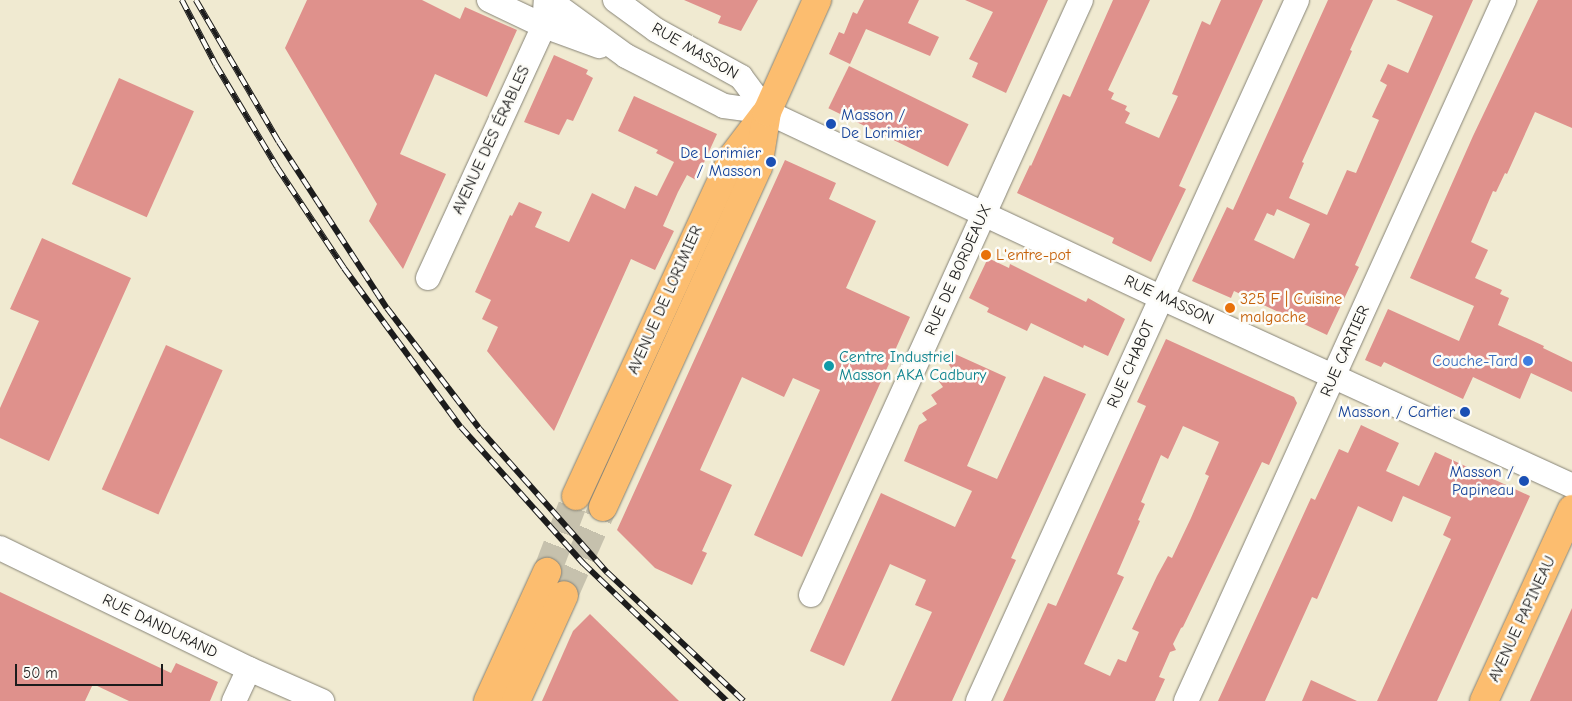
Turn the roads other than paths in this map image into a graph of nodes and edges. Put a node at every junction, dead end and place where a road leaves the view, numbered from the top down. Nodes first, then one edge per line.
1 (490, 0) edge
2 (548, 0) edge
3 (615, 0) edge
4 (817, 0) edge
5 (1081, 0) edge
6 (1297, 0) edge
7 (1504, 0) edge
8 (544, 26) junction
9 (626, 56) junction
10 (766, 112) junction
11 (984, 213) junction
12 (428, 278) dead end
13 (1160, 296) junction
14 (1334, 377) junction
15 (1572, 486) edge
16 (576, 496) tunnel mouth
17 (603, 507) tunnel mouth
18 (1572, 509) edge
19 (0, 548) edge
20 (547, 572) tunnel mouth
21 (564, 595) tunnel mouth
22 (812, 595) dead end
23 (249, 669) junction
24 (234, 701) edge
25 (322, 701) edge
26 (488, 701) edge
27 (516, 701) edge
28 (978, 701) edge
29 (1186, 701) edge
30 (1484, 701) edge

1 - 8 street, RUE MASSON
2 - 8 street, AVENUE DES ÉRABLES
2 - 9 street, RUE MASSON
3 - 10 street, RUE MASSON
4 - 10 main road, AVENUE DE LORIMIER
5 - 11 street, RUE DE BORDEAUX
6 - 13 street, RUE CHABOT
7 - 14 street, RUE CARTIER
8 - 9 street, RUE MASSON
8 - 12 street, AVENUE DES ÉRABLES
9 - 10 street, RUE MASSON
10 - 11 street, RUE MASSON
10 - 16 main road, AVENUE DE LORIMIER
10 - 17 main road, AVENUE DE LORIMIER
11 - 13 street, RUE MASSON
11 - 22 street, RUE DE BORDEAUX
13 - 14 street, RUE MASSON
13 - 28 street, RUE CHABOT
14 - 15 street, RUE MASSON
14 - 29 street, RUE CARTIER
18 - 30 main road, AVENUE PAPINEAU
19 - 23 street, RUE DANDURAND
20 - 26 main road
21 - 27 main road
23 - 24 street
23 - 25 street, RUE DANDURAND

